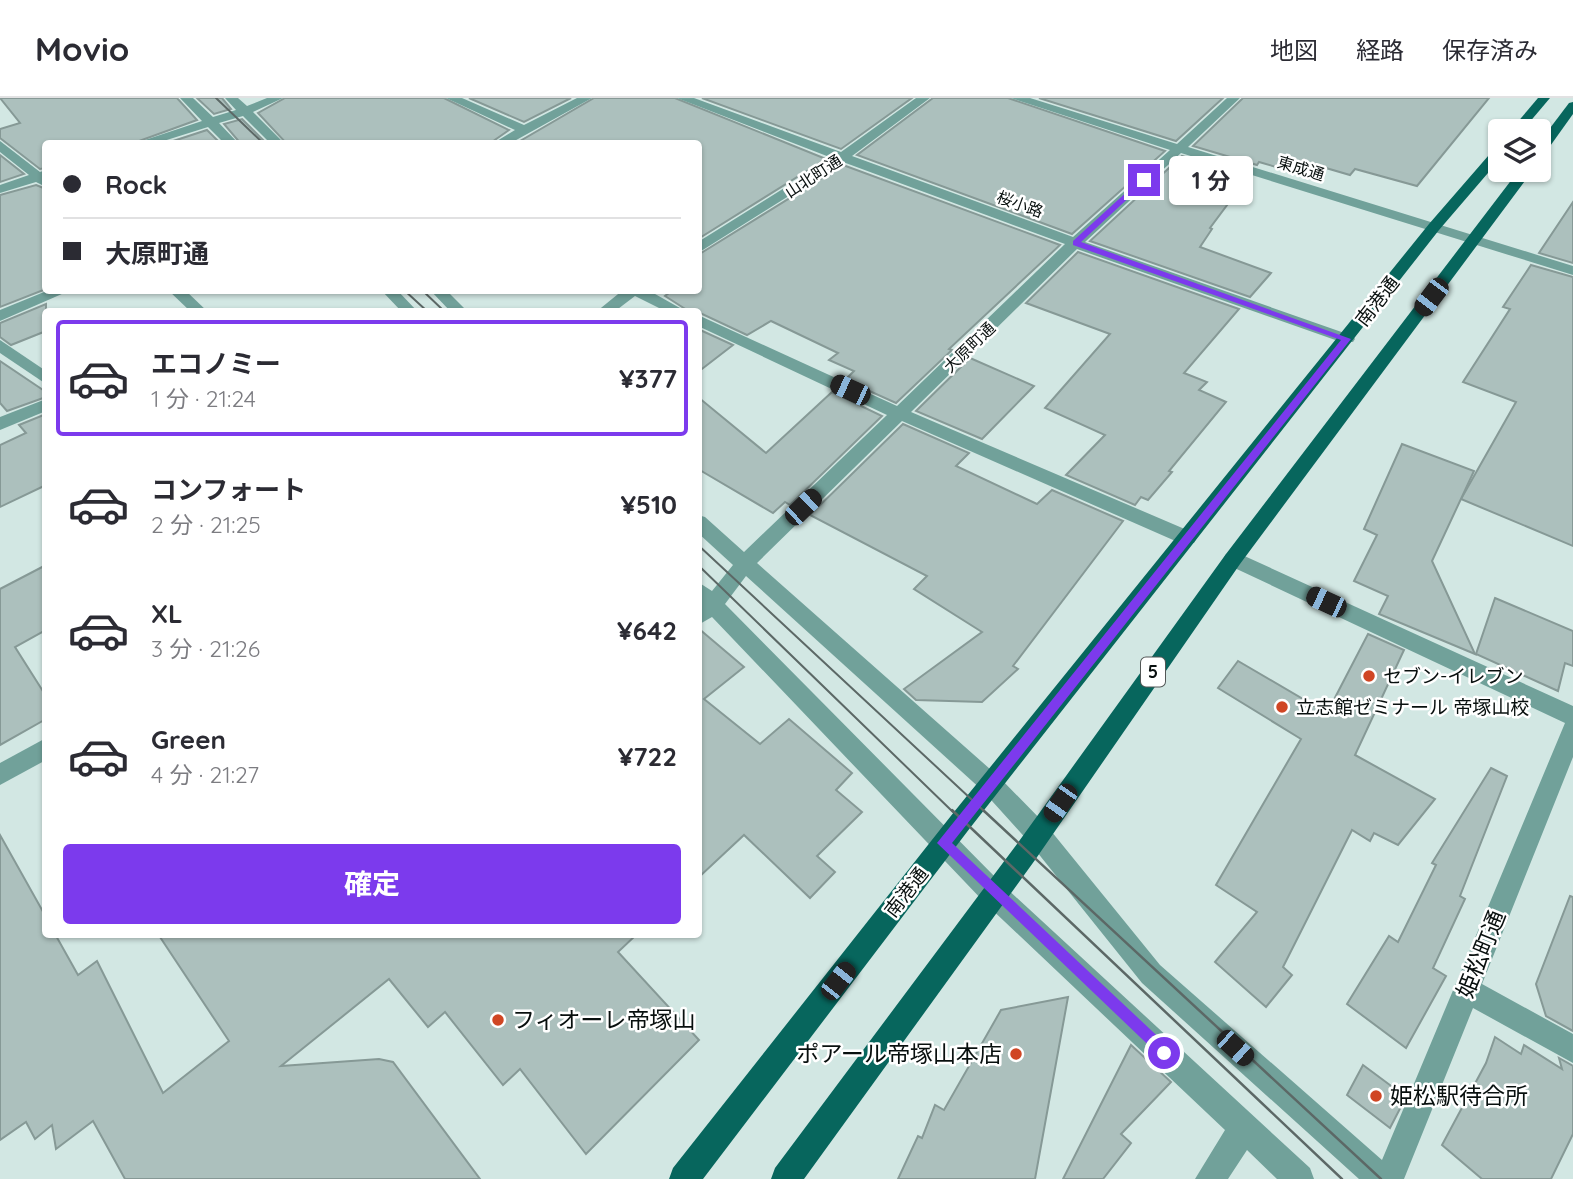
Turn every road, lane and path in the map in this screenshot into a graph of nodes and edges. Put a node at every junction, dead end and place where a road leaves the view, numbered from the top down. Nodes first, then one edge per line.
1 (186, 98) edge
2 (231, 98) edge
3 (277, 98) edge
4 (452, 98) edge
5 (586, 98) edge
6 (683, 98) edge
7 (924, 98) edge
8 (1017, 98) edge
9 (1234, 98) edge
10 (1544, 98) edge
11 (1573, 106) edge
12 (246, 111) junction
13 (1526, 119) edge
14 (210, 120) junction
15 (525, 130) junction
16 (1551, 136) edge
17 (151, 140) edge
18 (229, 140) edge
19 (275, 140) edge
20 (506, 140) edge
21 (0, 145) edge
22 (1179, 148) junction
23 (842, 157) junction
24 (1488, 164) edge
25 (42, 177) edge
26 (42, 178) edge
27 (1517, 182) edge
28 (0, 189) edge
29 (1434, 228) junction
30 (1475, 239) junction
31 (1075, 243) junction
32 (702, 246) edge
33 (1573, 271) edge
34 (54, 294) edge
35 (180, 294) edge
36 (392, 294) edge
37 (441, 294) edge
38 (628, 294) edge
39 (642, 294) edge
40 (196, 308) edge
41 (407, 308) edge
42 (457, 308) edge
43 (609, 308) edge
44 (672, 308) edge
45 (0, 316) edge
46 (702, 322) edge
47 (1347, 339) junction
48 (0, 345) edge
49 (42, 376) edge
50 (42, 406) edge
51 (900, 414) junction
52 (0, 424) edge
53 (702, 526) edge
54 (1187, 538) junction
55 (1233, 559) junction
56 (745, 564) junction
57 (703, 604) edge
58 (1573, 716) edge
59 (1573, 729) edge
60 (42, 750) edge
61 (0, 775) edge
62 (992, 783) junction
63 (1038, 834) junction
64 (944, 843) junction
65 (995, 895) junction
66 (1467, 990) junction
67 (1573, 1049) edge
68 (1244, 1128) junction
69 (684, 1179) edge
70 (786, 1179) edge
71 (1210, 1179) edge
72 (1299, 1179) edge
73 (1381, 1179) edge
74 (1389, 1179) edge

1 - 14 street
2 - 12 street
3 - 12 street
4 - 15 street
5 - 15 street
6 - 23 street, 桜小路
7 - 23 street, 山北町通
8 - 22 street, 東成通
9 - 22 street, 大原町通
10 - 13 main road
11 - 16 main road
12 - 14 street
12 - 19 street
14 - 17 street
14 - 18 street
15 - 20 street
21 - 25 street
22 - 29 street, 東成通
22 - 31 street, 大原町通
23 - 31 street, 桜小路
23 - 32 street, 山北町通
24 - 29 main road, 南港通
26 - 28 street
27 - 30 main road, 南港通 / 5
29 - 30 street, 東成通
29 - 47 main road, 南港通
30 - 33 street, 東成通
30 - 55 main road, 南港通 / 5
31 - 47 street, 桜小路
31 - 51 street, 大原町通
34 - 45 street
35 - 40 street
36 - 41 street
37 - 42 street
38 - 43 street
39 - 44 street
46 - 51 street
47 - 54 main road, 南港通
48 - 49 street
50 - 52 street
51 - 54 street
51 - 56 street, 大原町通
53 - 56 street
54 - 62 main road, 南港通
55 - 58 street
55 - 63 main road, 南港通 / 5
56 - 57 street, 大原町通
56 - 62 street
57 - 64 street
59 - 66 street, 姫松町通
60 - 61 street
62 - 63 street
62 - 64 main road, 南港通
63 - 65 main road, 南港通 / 5
63 - 73 street
64 - 65 street
64 - 69 main road, 南港通
65 - 68 street
65 - 70 main road, 南港通 / 5
66 - 67 street
66 - 74 street, 姫松町通
68 - 71 street
68 - 72 street

